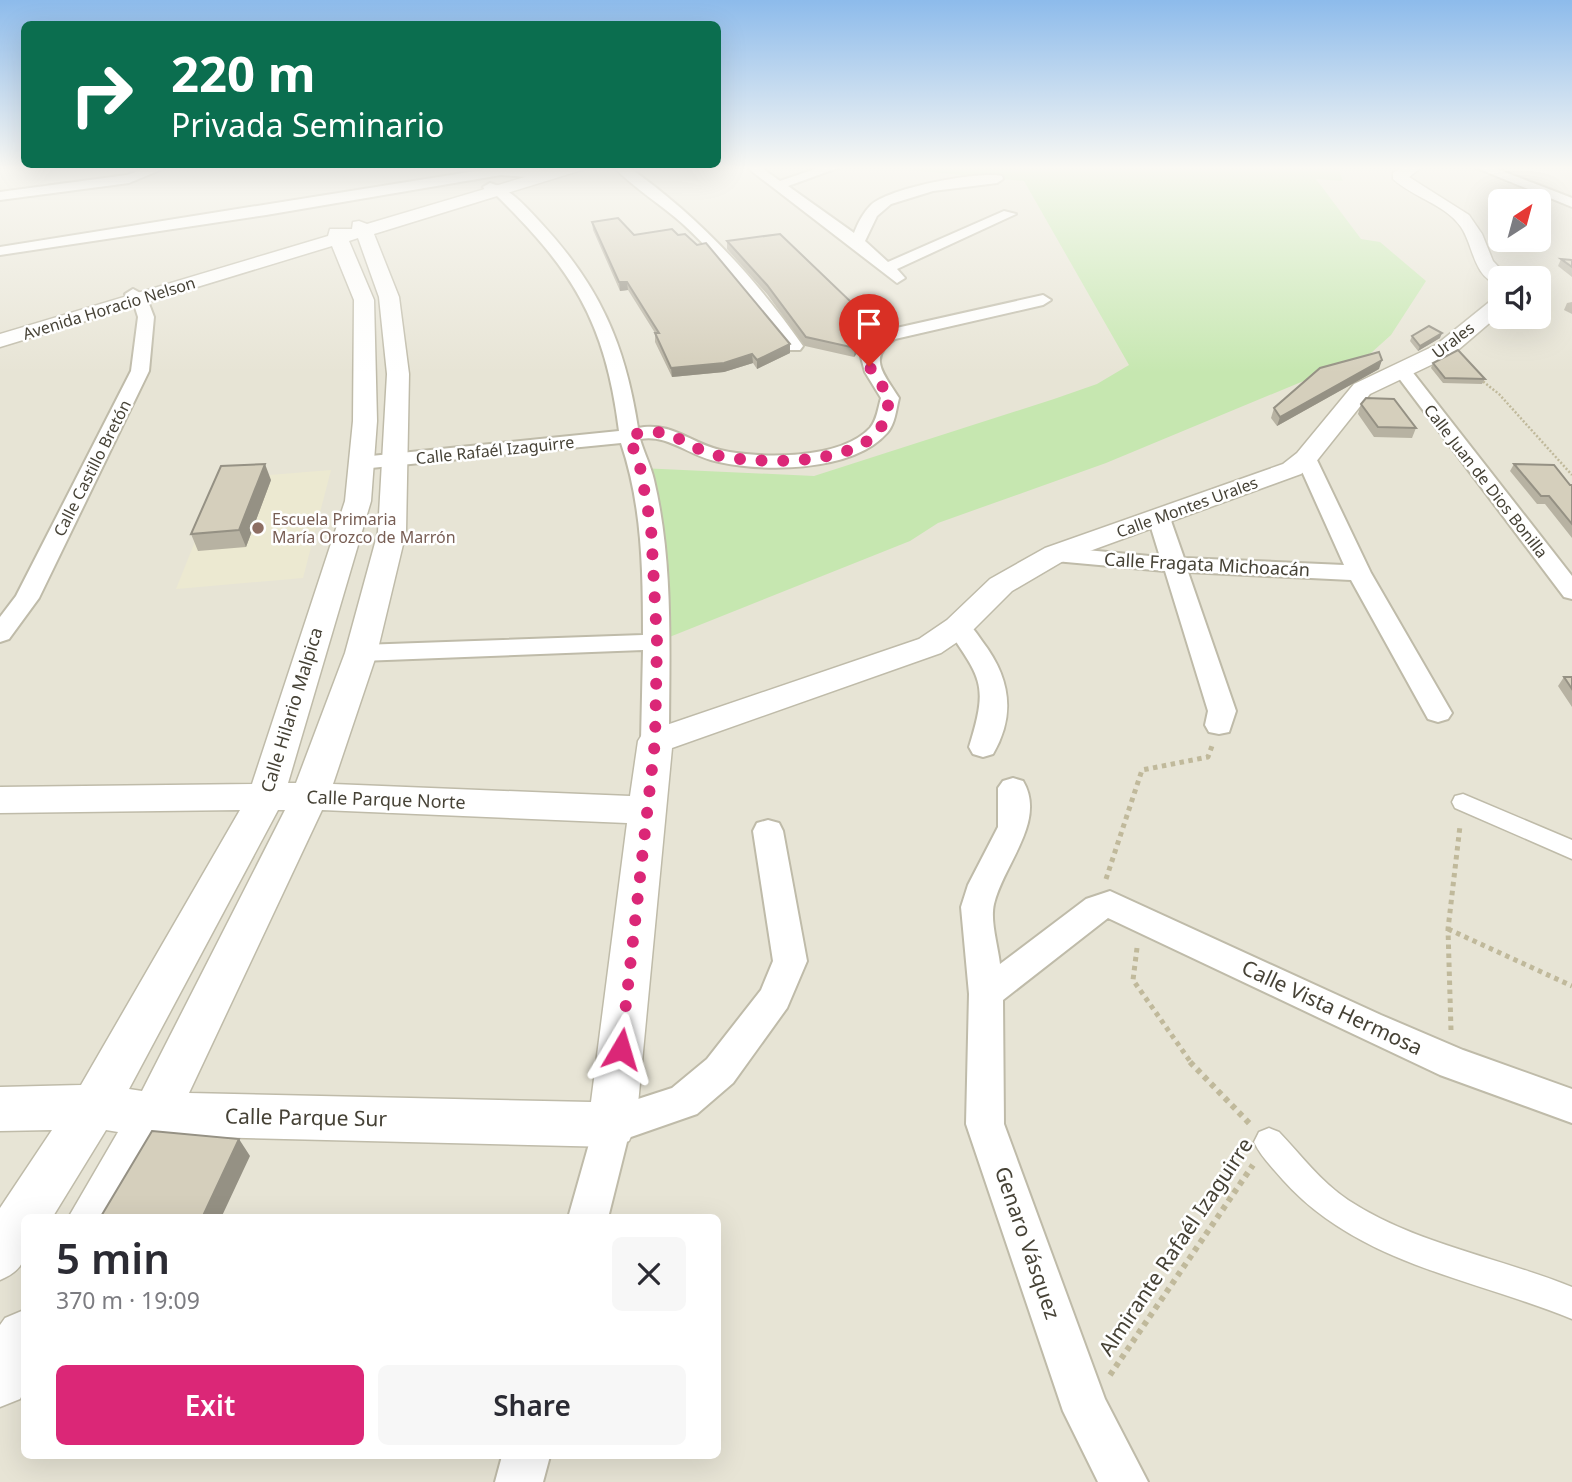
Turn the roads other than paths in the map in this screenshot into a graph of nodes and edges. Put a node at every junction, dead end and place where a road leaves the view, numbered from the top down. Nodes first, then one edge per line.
1 (89, 235) edge
2 (340, 235) edge
3 (351, 235) edge
4 (547, 235) edge
5 (702, 235) edge
6 (848, 235) edge
7 (860, 235) edge
8 (967, 235) edge
9 (1473, 235) edge
10 (857, 242) junction
11 (3, 247) edge
12 (1488, 267) edge
13 (136, 297) junction
14 (1043, 300) dead end
15 (93, 310) junction
16 (1488, 313) edge
17 (0, 334) edge
18 (0, 341) edge
19 (794, 345) dead end
20 (1401, 369) junction
21 (635, 430) junction
22 (379, 454) junction
23 (1306, 458) junction
24 (1159, 519) junction
25 (1055, 554) junction
26 (1172, 563) junction
27 (1359, 573) junction
28 (1572, 592) edge
29 (958, 627) junction
30 (0, 634) edge
31 (657, 642) junction
32 (361, 653) junction
33 (1438, 713) dead end
34 (1219, 725) road end
35 (655, 741) junction
36 (982, 747) dead end
37 (1013, 788) dead end
38 (310, 796) junction
39 (265, 799) junction
40 (0, 800) edge
41 (1463, 802) road end
42 (646, 810) junction
43 (768, 831) dead end
44 (1572, 850) edge
45 (986, 994) junction
46 (1572, 1106) edge
47 (94, 1107) junction
48 (0, 1109) edge
49 (155, 1114) junction
50 (612, 1125) junction
51 (1269, 1142) road end
52 (26, 1214) edge
53 (96, 1214) edge
54 (589, 1214) edge
55 (21, 1221) edge
56 (0, 1254) edge
57 (1572, 1303) edge
58 (21, 1342) edge
59 (0, 1379) edge
60 (525, 1459) edge
61 (1124, 1481) edge
62 (519, 1482) edge

1 - 11 street
2 - 13 street, Avenida Horacio Nelson
3 - 22 street, Calle Hilario Malpica
4 - 21 street
5 - 19 street
6 - 10 street
7 - 10 street
8 - 10 street
9 - 12 street
13 - 15 street, Avenida Horacio Nelson
13 - 30 street, Calle Castillo Bretón
14 - 21 street, Calle Rafaél Izaguirre
15 - 17 street, Avenida Horacio Nelson
15 - 18 street, Avenida Horacio Nelson
16 - 20 street, Urales
20 - 23 street, Calle Montes Urales
20 - 28 street, Calle Juan de Dios Bonilla
21 - 22 street, Calle Rafaél Izaguirre
21 - 31 street
22 - 32 street, Calle Hilario Malpica
22 - 39 street, Calle Hilario Malpica
23 - 24 street, Calle Montes Urales
23 - 27 street
24 - 25 street, Calle Montes Urales
24 - 26 street
25 - 26 street, Calle Fragata Michoacán
25 - 29 street, Calle Montes Urales
26 - 27 street, Calle Fragata Michoacán
26 - 34 street
27 - 33 street
29 - 35 street
29 - 36 street
31 - 32 street
31 - 35 street
32 - 38 street, Calle Hilario Malpica
35 - 42 street
37 - 45 street, Genaro Vásquez
38 - 39 street, Calle Parque Norte
38 - 42 street, Calle Parque Norte
38 - 49 street, Calle Hilario Malpica
39 - 40 street, Calle Parque Norte
39 - 47 street, Calle Hilario Malpica
41 - 44 street
42 - 50 street
43 - 50 street
45 - 46 street, Calle Vista Hermosa
45 - 61 street, Genaro Vásquez
47 - 48 street, Calle Parque Sur
47 - 49 street, Calle Parque Sur
47 - 52 street, Calle Hilario Malpica
49 - 50 street, Calle Parque Sur
49 - 53 street, Calle Hilario Malpica
50 - 54 street
51 - 57 street
55 - 56 street, Calle Hilario Malpica
58 - 59 street
60 - 62 street

